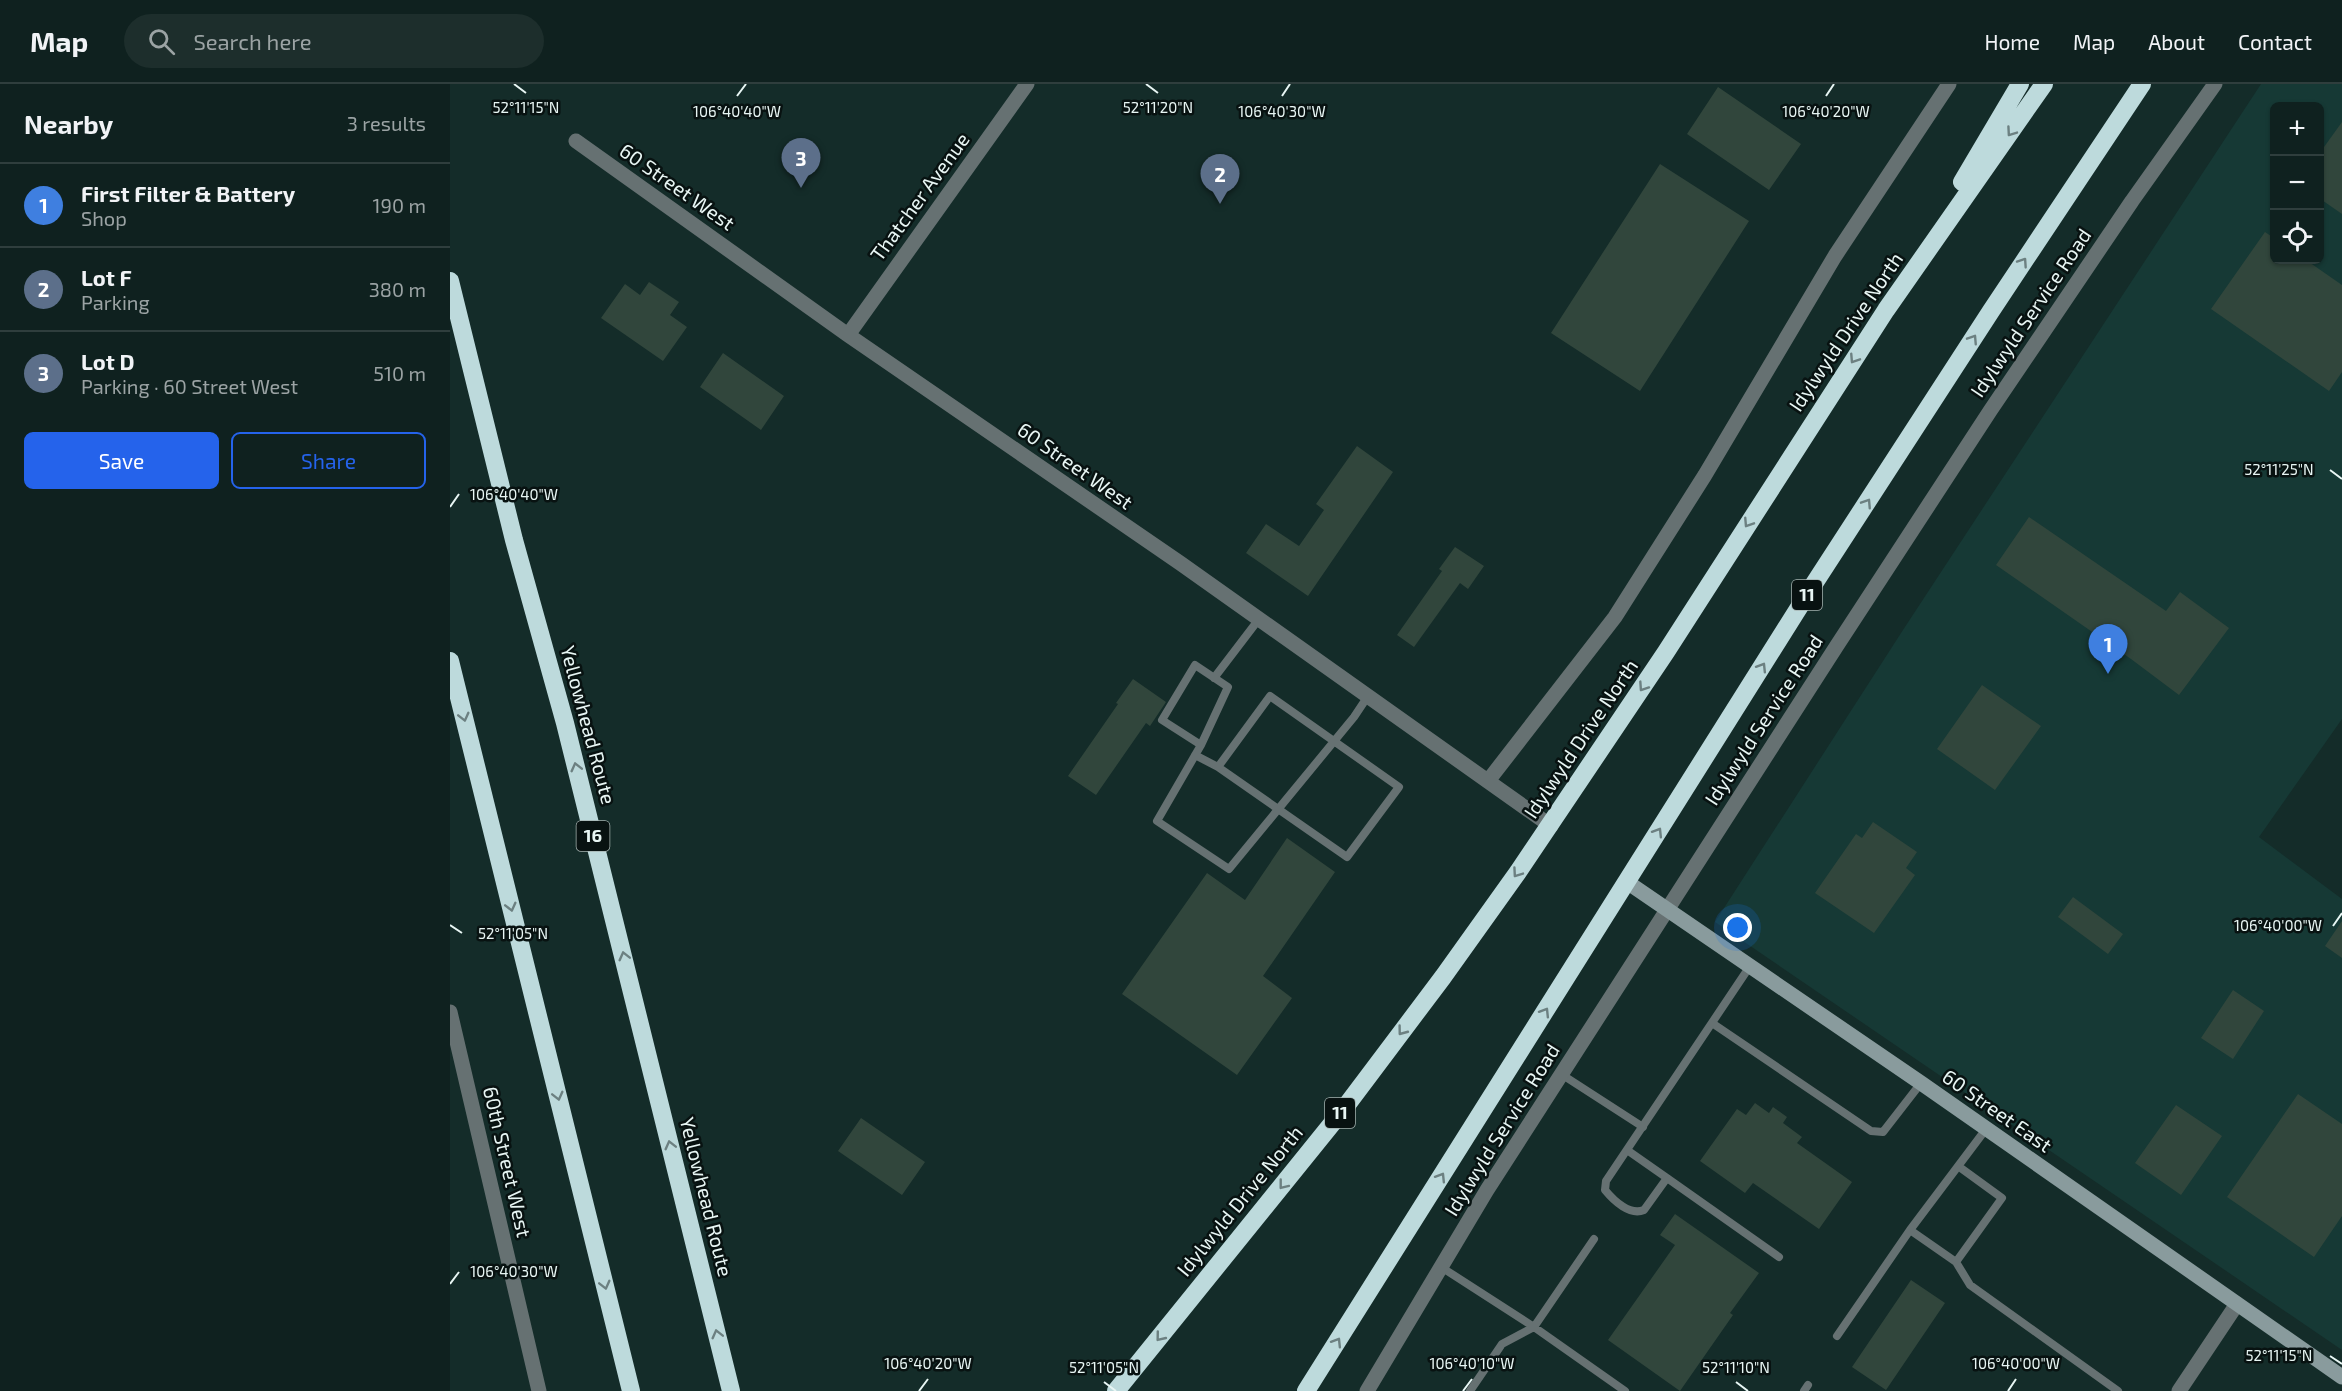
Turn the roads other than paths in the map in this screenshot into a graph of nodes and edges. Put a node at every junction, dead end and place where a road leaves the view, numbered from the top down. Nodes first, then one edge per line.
1 (1027, 84) edge
2 (1949, 84) edge
3 (2020, 84) edge
4 (2044, 84) edge
5 (2142, 84) edge
6 (2215, 84) edge
7 (576, 141) dead end
8 (450, 281) edge
9 (1886, 310) junction
10 (848, 335) junction
11 (1259, 619) junction
12 (450, 661) edge
13 (1214, 678) junction
14 (1368, 696) junction
15 (1334, 741) junction
16 (1201, 745) junction
17 (1195, 755) junction
18 (1218, 767) junction
19 (1488, 781) junction
20 (1278, 809) junction
21 (1551, 826) junction
22 (1627, 882) junction
23 (1666, 909) junction
24 (1750, 966) junction
25 (450, 1012) edge
26 (1712, 1023) junction
27 (1561, 1074) junction
28 (1921, 1083) junction
29 (1643, 1127) junction
30 (1986, 1129) junction
31 (1627, 1150) junction
32 (1958, 1166) junction
33 (1667, 1178) junction
34 (1910, 1230) junction
35 (1594, 1239) dead end
36 (1779, 1257) dead end
37 (1956, 1262) junction
38 (1441, 1267) junction
39 (2238, 1304) junction
40 (1534, 1327) junction
41 (1837, 1336) dead end
42 (2342, 1377) edge
43 (539, 1391) edge
44 (631, 1391) edge
45 (731, 1391) edge
46 (1116, 1391) edge
47 (1306, 1391) edge
48 (1367, 1391) edge
49 (1470, 1391) edge
50 (1625, 1391) edge
51 (2118, 1391) edge
52 (2179, 1391) edge

1 - 10 street, Thatcher Avenue
2 - 19 street, Idylwyld Drive North
3 - 9 highway
4 -> 9 highway, Idylwyld Drive North / 11
22 -> 5 highway, 11
6 - 23 street, Idylwyld Service Road
7 - 10 street, 60 Street West
45 -> 8 highway, Yellowhead Route / 16
9 -> 21 highway, Idylwyld Drive North / 11
10 - 11 street, 60 Street West
11 - 13 lane
11 - 14 street, 60 Street West
12 -> 44 highway
13 - 16 lane
13 - 16 lane
14 - 15 lane
14 - 19 street, 60 Street West
15 - 18 lane
15 - 20 lane
15 - 20 lane
16 - 17 lane
17 - 18 lane
17 - 20 lane
18 - 20 lane
19 - 21 street, 60 Street West
21 -> 46 highway, Idylwyld Drive North / 11
22 - 23 street, 60 Street East
47 -> 22 highway, 11
23 - 24 street, 60 Street East
23 - 27 street, Idylwyld Service Road
24 - 26 lane
24 - 28 street, 60 Street East
25 - 43 street, 60th Street West
26 - 28 lane
26 - 29 lane
27 - 29 lane
27 - 38 street, Idylwyld Service Road
28 - 30 street, 60 Street East
29 - 31 lane
30 - 32 lane
30 - 39 street, 60 Street East
31 - 33 lane
31 - 33 lane
32 - 34 lane
32 - 37 lane
33 - 36 lane
34 - 37 lane
34 - 41 lane
35 - 40 lane
37 - 51 lane
38 - 40 lane
38 - 48 street, Idylwyld Service Road
39 - 42 street, 60 Street East
39 - 52 street
40 - 49 lane
40 - 50 lane

